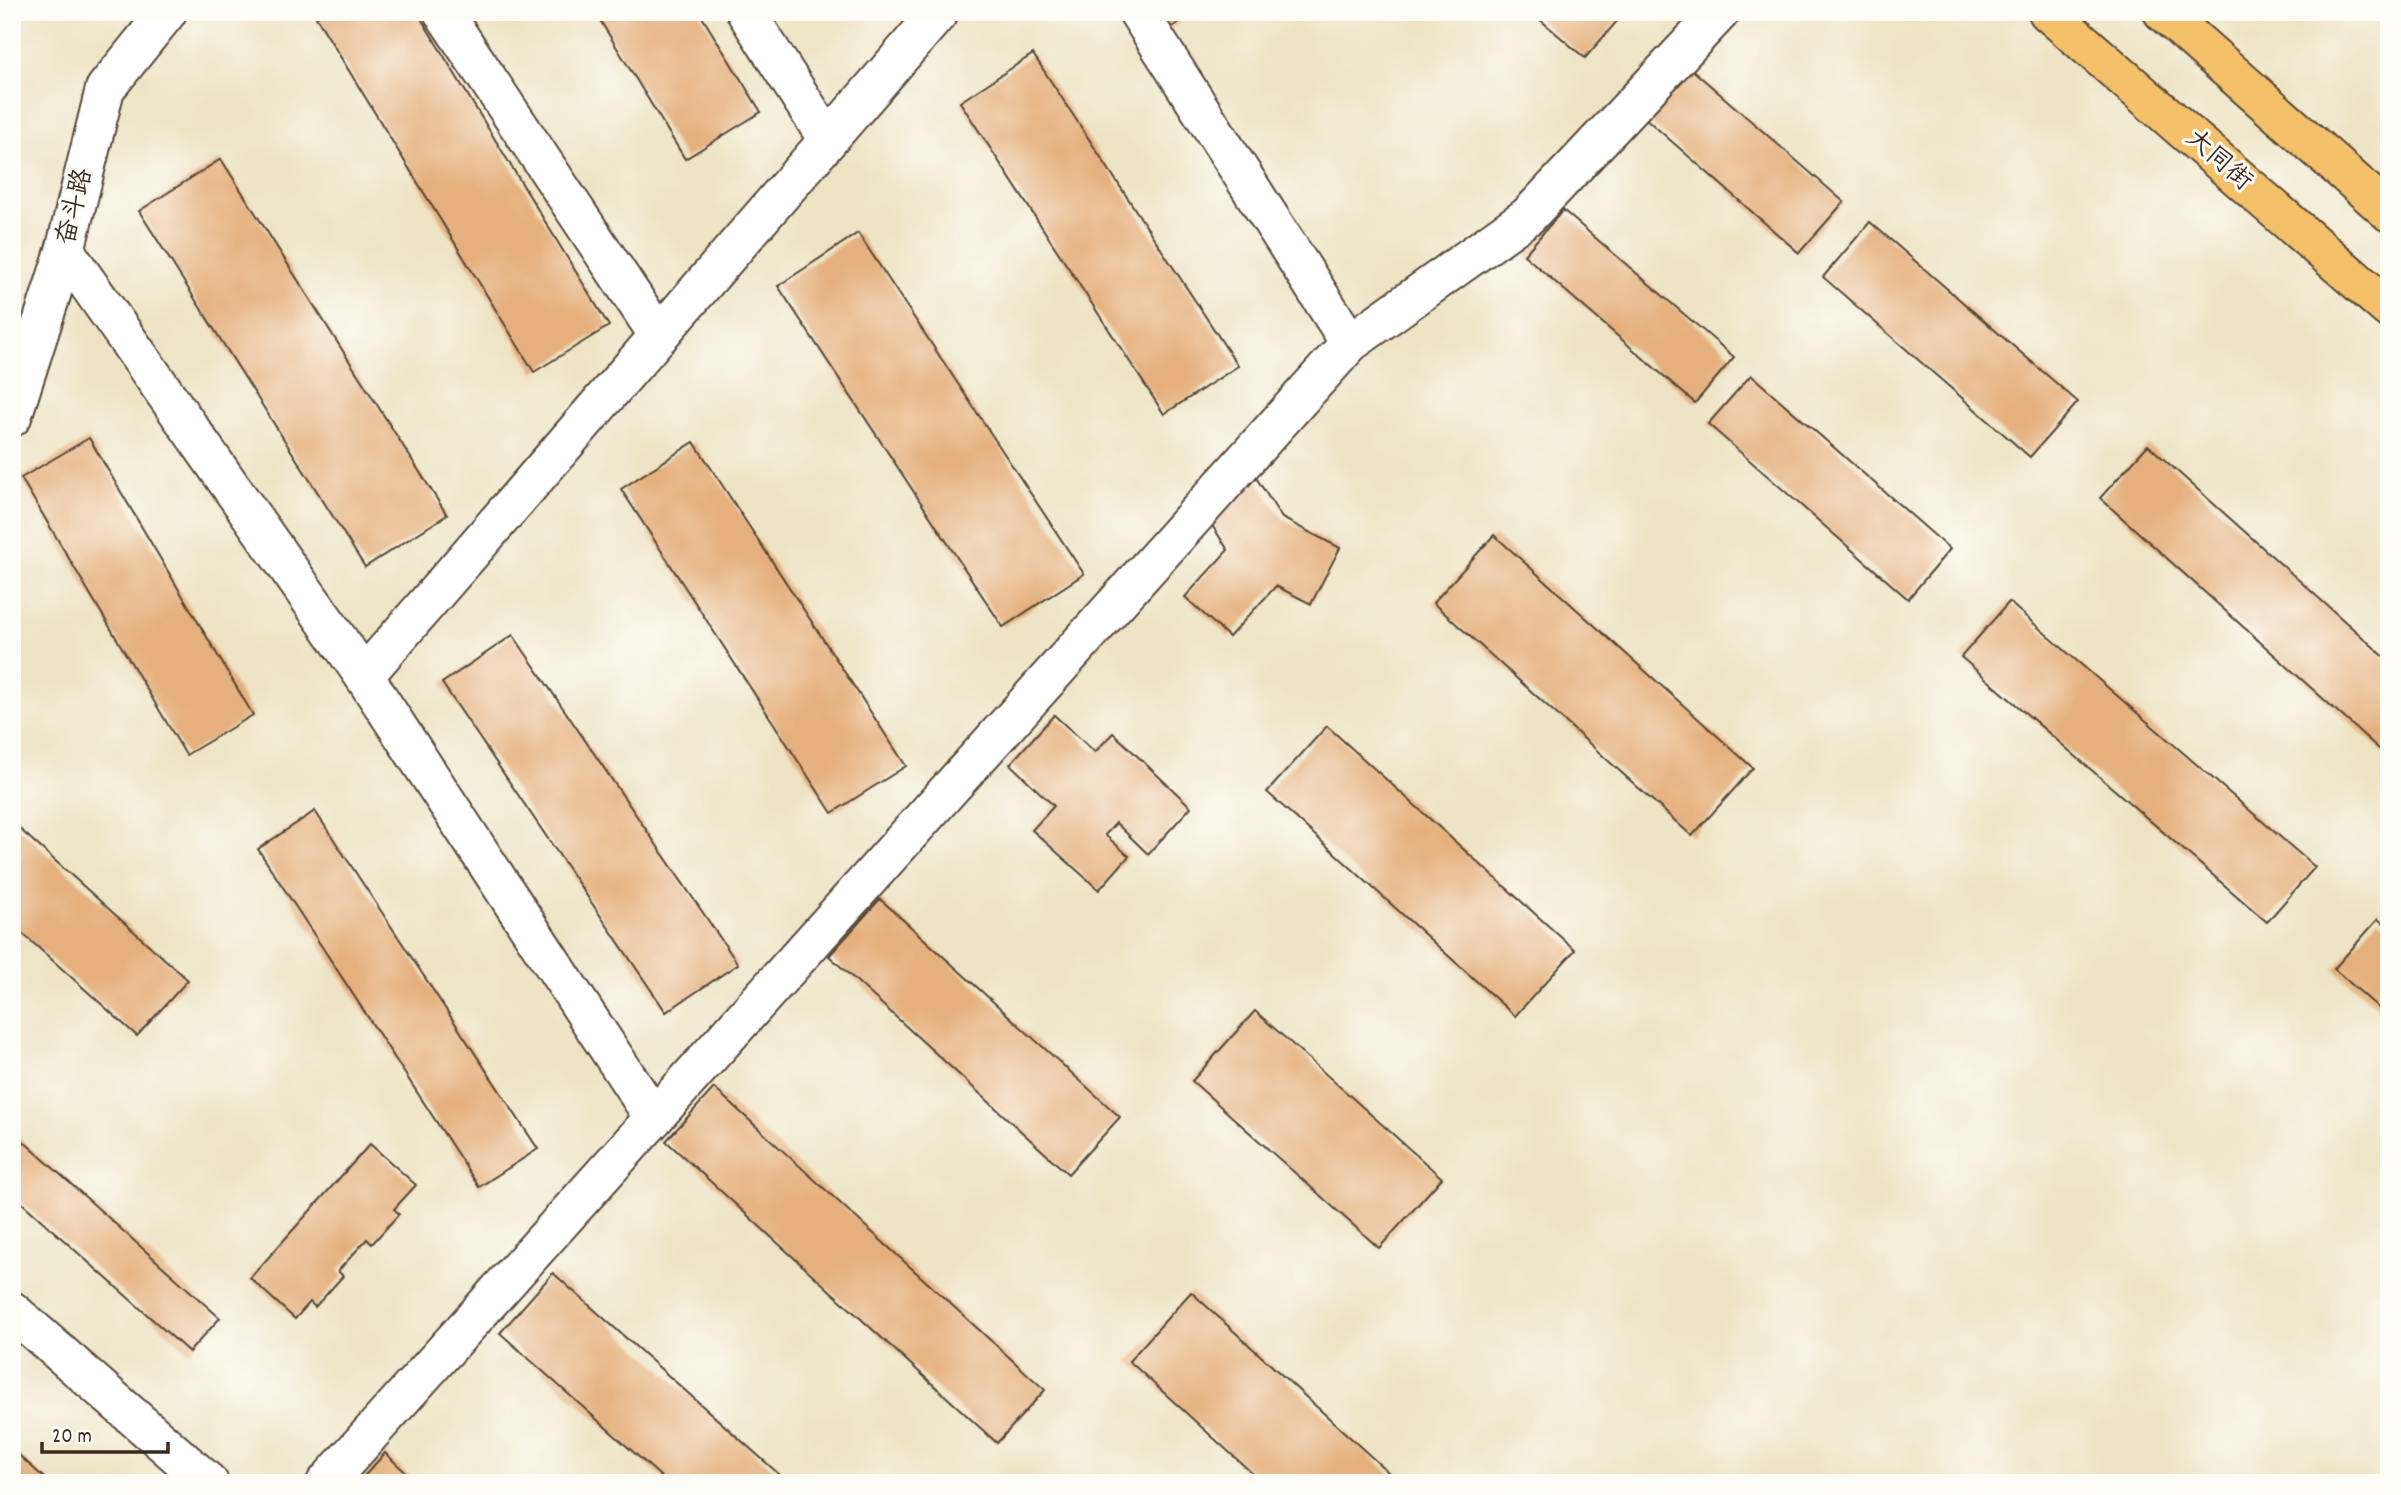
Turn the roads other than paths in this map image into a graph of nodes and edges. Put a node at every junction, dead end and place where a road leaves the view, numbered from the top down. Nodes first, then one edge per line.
1 (167, 12) edge
2 (443, 12) edge
3 (746, 12) edge
4 (939, 12) edge
5 (1138, 12) edge
6 (1720, 12) edge
7 (2048, 12) edge
8 (2163, 12) edge
9 (828, 140) junction
10 (2389, 212) edge
11 (65, 251) junction
12 (2389, 309) edge
13 (659, 336) junction
14 (1350, 343) junction
15 (12, 417) edge
16 (364, 676) junction
17 (654, 1118) junction
18 (12, 1311) edge
19 (209, 1483) edge
20 (326, 1483) edge

1 - 11 street, 奋斗路
2 - 13 street
3 - 9 street
4 - 9 street
5 - 14 street
6 - 14 street
7 - 12 main road, 大同街
8 - 10 main road
9 - 13 street
11 - 15 street, 奋斗路
11 - 16 street
13 - 16 street
14 - 17 street
16 - 17 street
17 - 20 street
18 - 19 street

